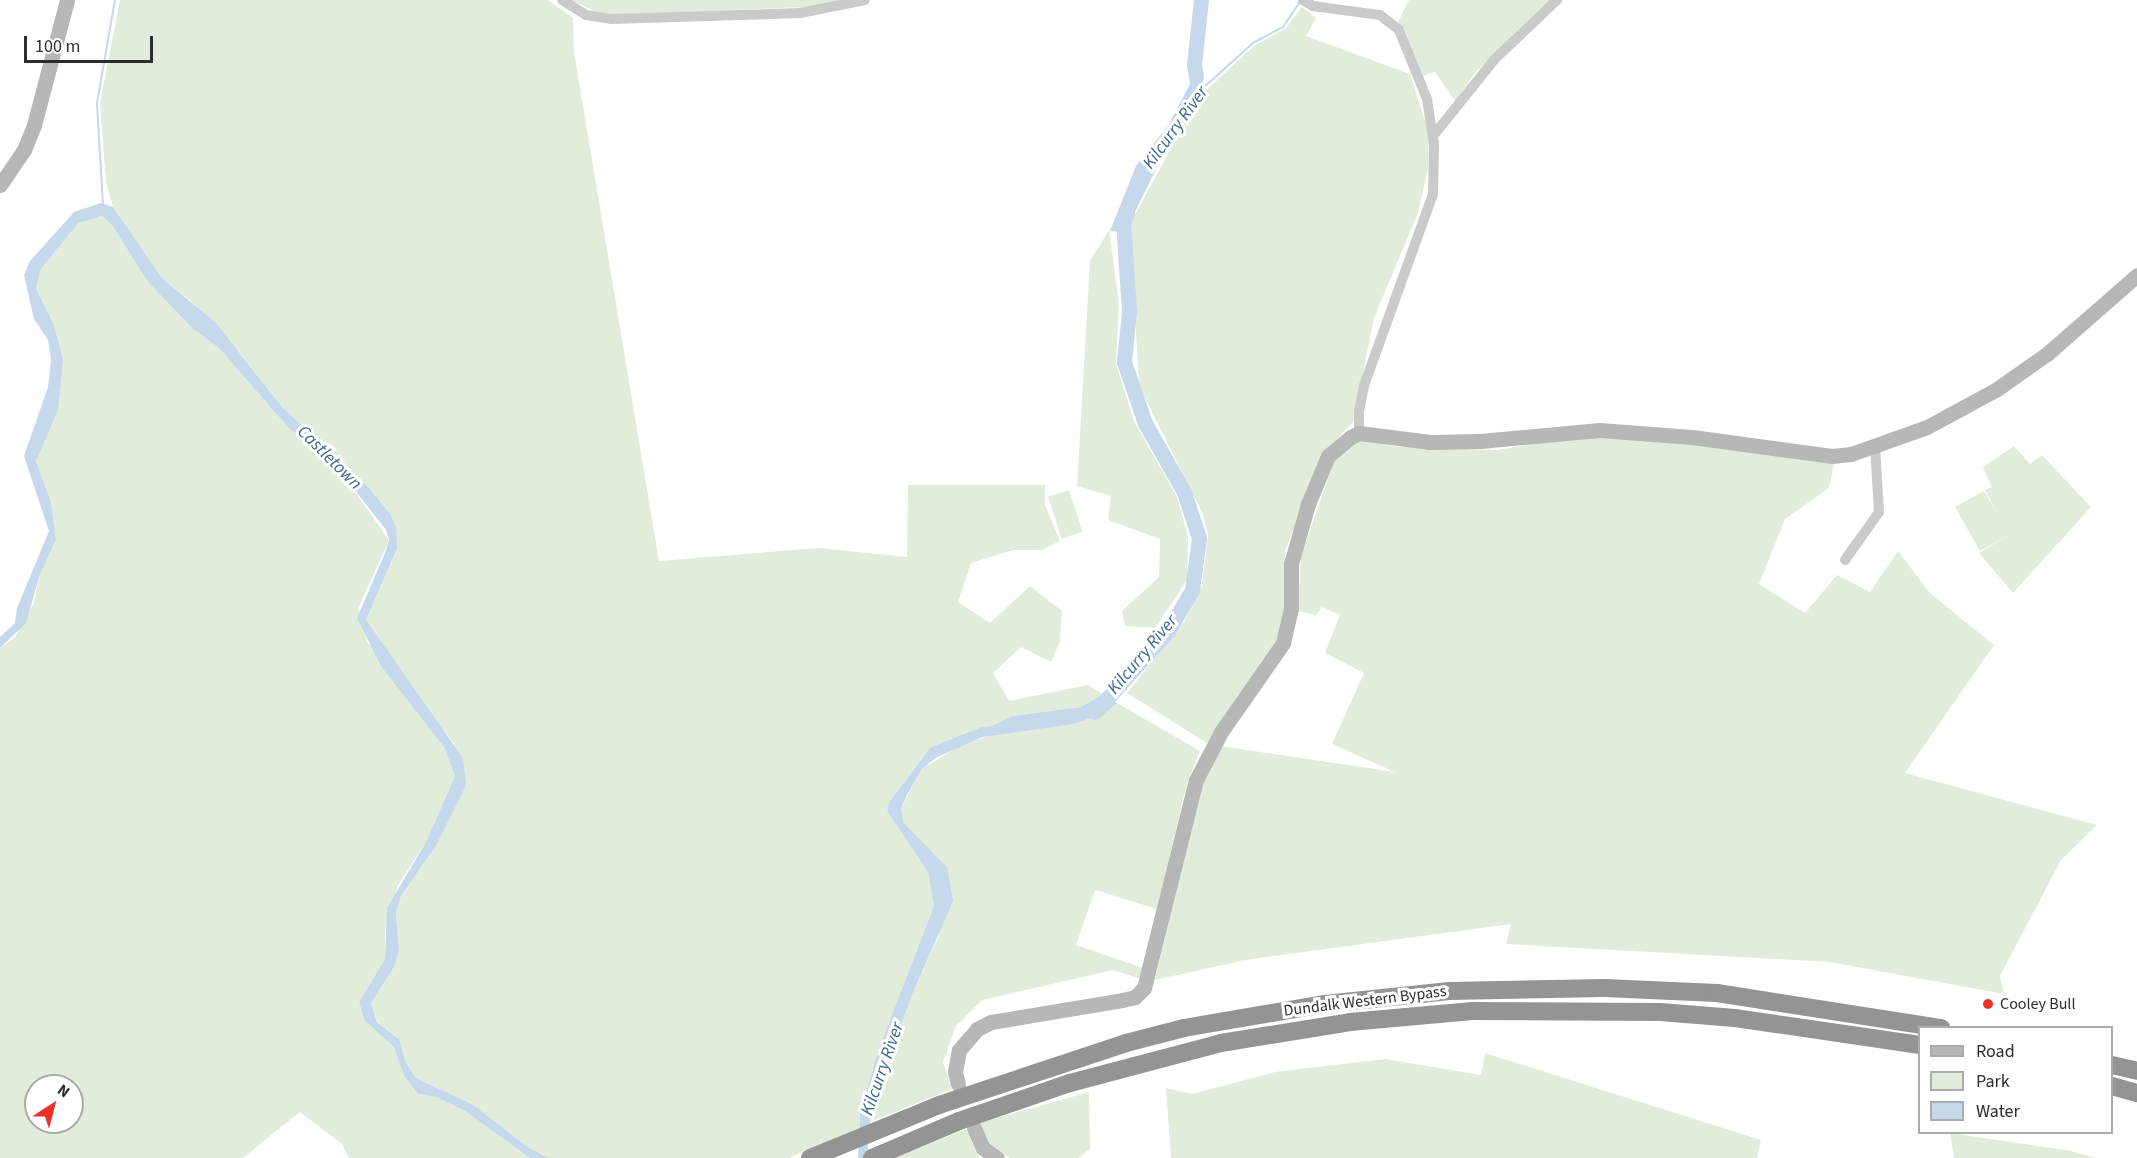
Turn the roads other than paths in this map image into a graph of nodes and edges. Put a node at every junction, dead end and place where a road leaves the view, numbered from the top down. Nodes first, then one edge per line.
1 (67, 0) edge
2 (562, 0) edge
3 (865, 0) edge
4 (1302, 0) edge
5 (1557, 0) edge
6 (1433, 136) junction
7 (0, 185) edge
8 (2137, 275) edge
9 (1359, 433) junction
10 (1875, 447) junction
11 (1845, 560) dead end
12 (1928, 1026) edge
13 (1918, 1046) edge
14 (2113, 1065) edge
15 (2137, 1071) edge
16 (957, 1083) dead end
17 (2113, 1086) edge
18 (2137, 1093) edge
19 (974, 1128) dead end
20 (810, 1158) edge
21 (873, 1158) edge
22 (997, 1158) edge

1 - 7 street
2 - 3 street
4 - 6 street
5 - 6 street
6 - 9 street
8 - 10 street
9 - 10 street
9 - 16 street
10 - 11 street
12 - 20 highway, Dundalk Western Bypass
13 - 21 highway, Dundalk Western Bypass
14 - 15 highway
17 - 18 highway
19 - 22 street

